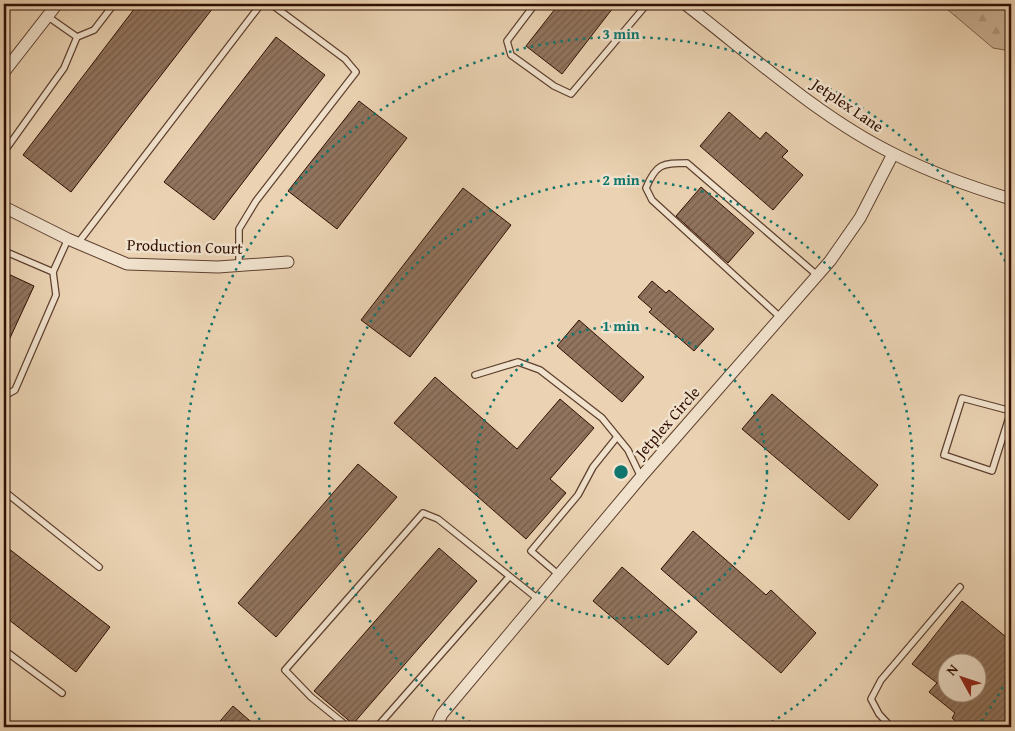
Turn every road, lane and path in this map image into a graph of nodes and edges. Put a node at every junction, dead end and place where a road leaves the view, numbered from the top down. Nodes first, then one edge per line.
1 (57, 4) edge
2 (114, 4) edge
3 (262, 4) edge
4 (271, 4) edge
5 (535, 4) edge
6 (647, 4) edge
7 (684, 4) edge
8 (47, 16) junction
9 (77, 37) junction
10 (4, 72) edge
11 (4, 152) edge
12 (893, 154) junction
13 (1011, 199) edge
14 (4, 207) edge
15 (73, 241) junction
16 (4, 251) edge
17 (288, 262) dead end
18 (239, 266) junction
19 (53, 272) junction
20 (817, 275) junction
21 (780, 318) junction
22 (475, 375) dead end
23 (4, 396) edge
24 (1011, 411) edge
25 (617, 436) junction
26 (641, 476) junction
27 (4, 491) edge
28 (99, 567) dead end
29 (559, 575) junction
30 (509, 577) junction
31 (960, 587) dead end
32 (538, 600) junction
33 (4, 650) edge
34 (62, 693) dead end
35 (348, 727) edge
36 (377, 727) edge
37 (436, 727) edge
38 (891, 727) edge

1 - 8 street
2 - 9 lane
3 - 15 lane
4 - 18 lane
5 - 6 lane
7 - 12 street, Jetplex Lane
8 - 9 lane
8 - 10 street
9 - 11 lane
12 - 13 street, Jetplex Lane
12 - 20 street, Jetplex Circle
14 - 15 street, Production Court
15 - 18 street, Production Court
15 - 19 lane
16 - 19 lane
17 - 18 street, Production Court
19 - 23 lane
20 - 21 street, Jetplex Circle
20 - 21 lane
21 - 26 street, Jetplex Circle
22 - 25 lane
24 - 24 lane
25 - 26 lane
25 - 29 lane
26 - 29 street, Jetplex Circle
27 - 28 lane
29 - 32 street, Jetplex Circle
30 - 32 lane
30 - 35 lane
30 - 36 lane
31 - 38 lane
32 - 37 street, Jetplex Circle
33 - 34 lane

